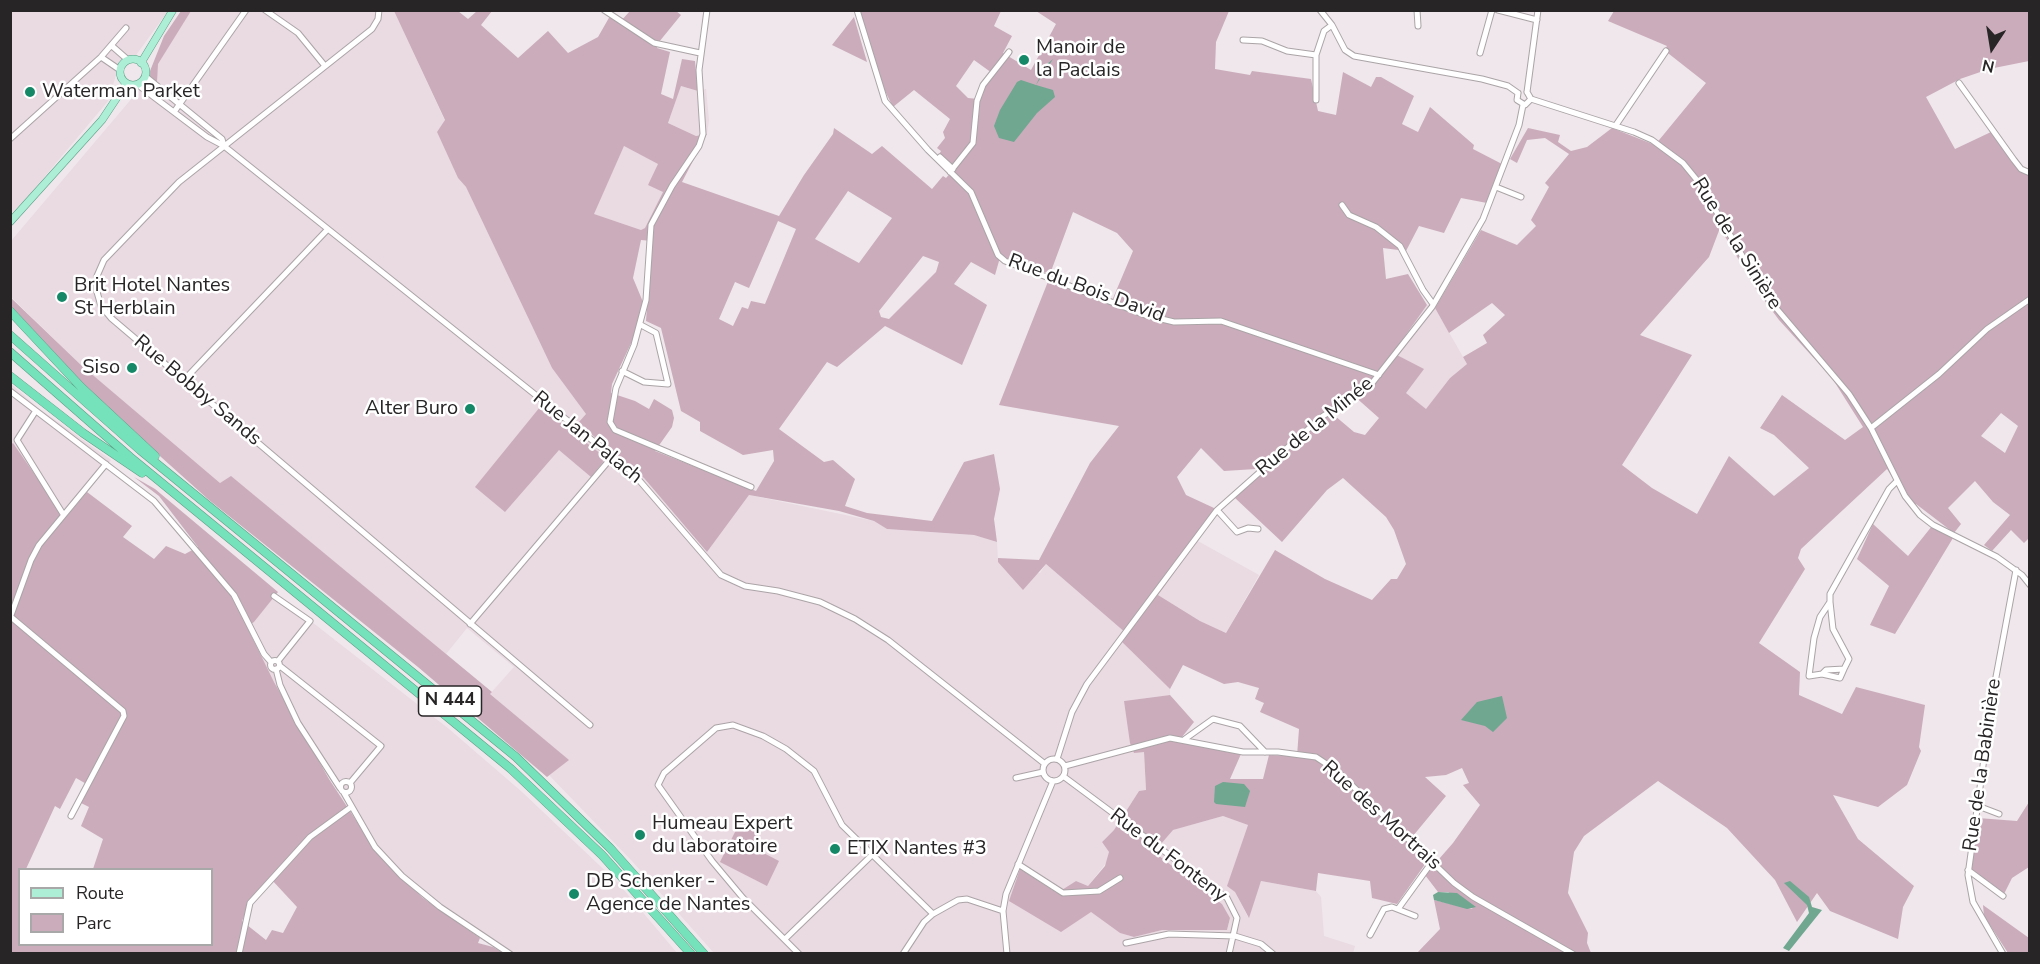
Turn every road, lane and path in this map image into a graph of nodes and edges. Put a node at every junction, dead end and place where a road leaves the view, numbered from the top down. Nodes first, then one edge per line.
1 (173, 10) edge
2 (246, 10) edge
3 (265, 10) edge
4 (379, 10) edge
5 (604, 10) edge
6 (707, 10) edge
7 (856, 10) edge
8 (1320, 10) edge
9 (1417, 10) edge
10 (1492, 10) edge
11 (1498, 10) edge
12 (1538, 10) edge
13 (1328, 14) edge
14 (1537, 20) junction
15 (1332, 25) junction
16 (1418, 26) dead end
17 (126, 28) dead end
18 (1243, 40) dead end
19 (112, 46) junction
20 (1666, 51) dead end
21 (1009, 52) dead end
22 (700, 53) junction
23 (1480, 53) dead end
24 (1316, 55) junction
25 (102, 57) junction
26 (128, 60) junction
27 (141, 63) junction
28 (325, 66) junction
29 (120, 70) junction
30 (145, 76) junction
31 (1959, 82) dead end
32 (126, 84) junction
33 (138, 85) junction
34 (1527, 92) junction
35 (1518, 93) junction
36 (1531, 99) junction
37 (1316, 100) dead end
38 (180, 105) junction
39 (1523, 105) junction
40 (174, 112) junction
41 (1616, 125) junction
42 (10, 139) edge
43 (224, 146) junction
44 (940, 157) dead end
45 (952, 170) junction
46 (2030, 173) edge
47 (1496, 187) junction
48 (1521, 197) dead end
49 (1342, 206) dead end
50 (10, 222) edge
51 (328, 229) junction
52 (2030, 299) edge
53 (1433, 304) junction
54 (10, 311) edge
55 (641, 326) junction
56 (10, 335) edge
57 (10, 352) edge
58 (622, 371) junction
59 (1379, 375) junction
60 (10, 376) edge
61 (184, 380) junction
62 (10, 391) edge
63 (35, 412) junction
64 (1871, 428) junction
65 (612, 457) junction
66 (106, 464) junction
67 (170, 474) junction
68 (1897, 481) junction
69 (751, 487) dead end
70 (1217, 510) junction
71 (198, 513) junction
72 (63, 514) junction
73 (1258, 530) dead end
74 (2016, 570) junction
75 (2030, 585) edge
76 (274, 596) dead end
77 (1830, 602) junction
78 (11, 617) edge
79 (471, 624) junction
80 (278, 665) junction
81 (590, 725) dead end
82 (1185, 739) junction
83 (1265, 752) junction
84 (1057, 759) junction
85 (1045, 764) junction
86 (1065, 766) junction
87 (1043, 772) junction
88 (1063, 776) junction
89 (1016, 778) dead end
90 (1053, 781) junction
91 (344, 786) junction
92 (1978, 806) junction
93 (351, 807) junction
94 (1999, 814) dead end
95 (71, 816) dead end
96 (872, 855) junction
97 (1432, 862) junction
98 (1018, 864) junction
99 (1968, 870) junction
100 (1120, 878) dead end
101 (2003, 896) dead end
102 (1398, 909) junction
103 (1003, 911) junction
104 (933, 914) junction
105 (1415, 916) dead end
106 (1370, 935) dead end
107 (1235, 936) junction
108 (785, 939) junction
109 (1126, 944) dead end
110 (239, 954) edge
111 (510, 954) edge
112 (691, 954) edge
113 (704, 954) edge
114 (800, 954) edge
115 (903, 954) edge
116 (1007, 954) edge
117 (1229, 954) edge
118 (1273, 954) edge
119 (1573, 954) edge
120 (2002, 954) edge

1 - 27 main road
2 - 38 street
3 - 28 street
4 - 28 street, Rue Bobby Sands
5 - 22 street
6 - 22 street
7 - 45 street
8 - 13 street
9 - 16 street
10 - 23 street
11 - 14 street
12 - 14 street
13 - 15 street
14 - 34 street
15 - 24 street
15 - 35 street
17 - 19 street
18 - 24 street
19 - 25 street
19 - 26 street
20 - 41 street
21 - 45 street
22 - 55 street
24 - 37 street
25 - 29 street
25 - 42 street
26 - 27 main road
26 - 29 main road
27 - 30 main road
28 - 43 street, Rue Bobby Sands
29 - 32 main road
30 - 33 main road
30 - 38 street, Rue Jan Palach
31 - 46 street
32 - 33 main road
32 - 50 main road
33 - 40 street, Rue Jan Palach
34 - 35 street
34 - 36 street
35 - 39 street
36 - 39 street
36 - 41 street, Rue de la Sinière
38 - 40 street
38 - 43 street, Rue Jan Palach
39 - 47 street, Rue de la Minée
40 - 43 street, Rue Jan Palach
41 - 64 street, Rue de la Sinière
43 - 51 street, Rue Jan Palach
43 - 61 street, Rue Bobby Sands
44 - 45 street
45 - 59 street, Rue du Bois David
47 - 48 street
47 - 53 street, Rue de la Minée
49 - 53 street
51 - 61 street
51 - 65 street, Rue Jan Palach
52 - 64 street
53 - 59 street, Rue de la Minée
54 - 67 highway
55 - 58 street
55 - 58 street
56 - 67 highway, N 444
57 - 71 highway, N 444
58 - 69 street
59 - 70 street, Rue de la Minée
60 - 71 highway
61 - 79 street, Rue Bobby Sands
62 - 63 street
63 - 66 street
63 - 72 street
64 - 68 street, Rue de la Sinière
65 - 79 street
65 - 85 street, Rue Jan Palach
66 - 72 street
66 - 80 street
67 - 113 highway, N 444
68 - 74 street, Rue de la Sinière
68 - 77 street
70 - 73 street
70 - 84 street, Rue de la Minée
71 - 112 highway, N 444
72 - 78 street
74 - 75 street, Rue de la Sinière
74 - 92 street, Rue de la Babinière
76 - 80 street
77 - 77 street
78 - 95 street
79 - 81 street, Rue Bobby Sands
80 - 91 street
80 - 91 street
82 - 83 street, Rue des Mortrais
82 - 83 street
82 - 86 street, Rue des Mortrais
83 - 97 street, Rue des Mortrais
84 - 85 street
84 - 86 street
85 - 87 street
86 - 88 street
87 - 89 street
87 - 90 street
88 - 90 street
88 - 107 street, Rue du Fonteny
90 - 98 street
91 - 93 street
91 - 93 street
92 - 94 street
92 - 99 street, Rue de la Babinière
93 - 110 street
93 - 111 street
96 - 104 street
96 - 108 street
96 - 108 street
97 - 102 street
97 - 119 street, Rue des Mortrais
98 - 100 street
98 - 103 street
99 - 101 street
99 - 120 street, Rue de la Babinière
102 - 105 street
102 - 106 street
103 - 104 street
103 - 116 street
104 - 115 street
107 - 109 street
107 - 117 street, Rue du Fonteny
107 - 118 street
108 - 114 street

